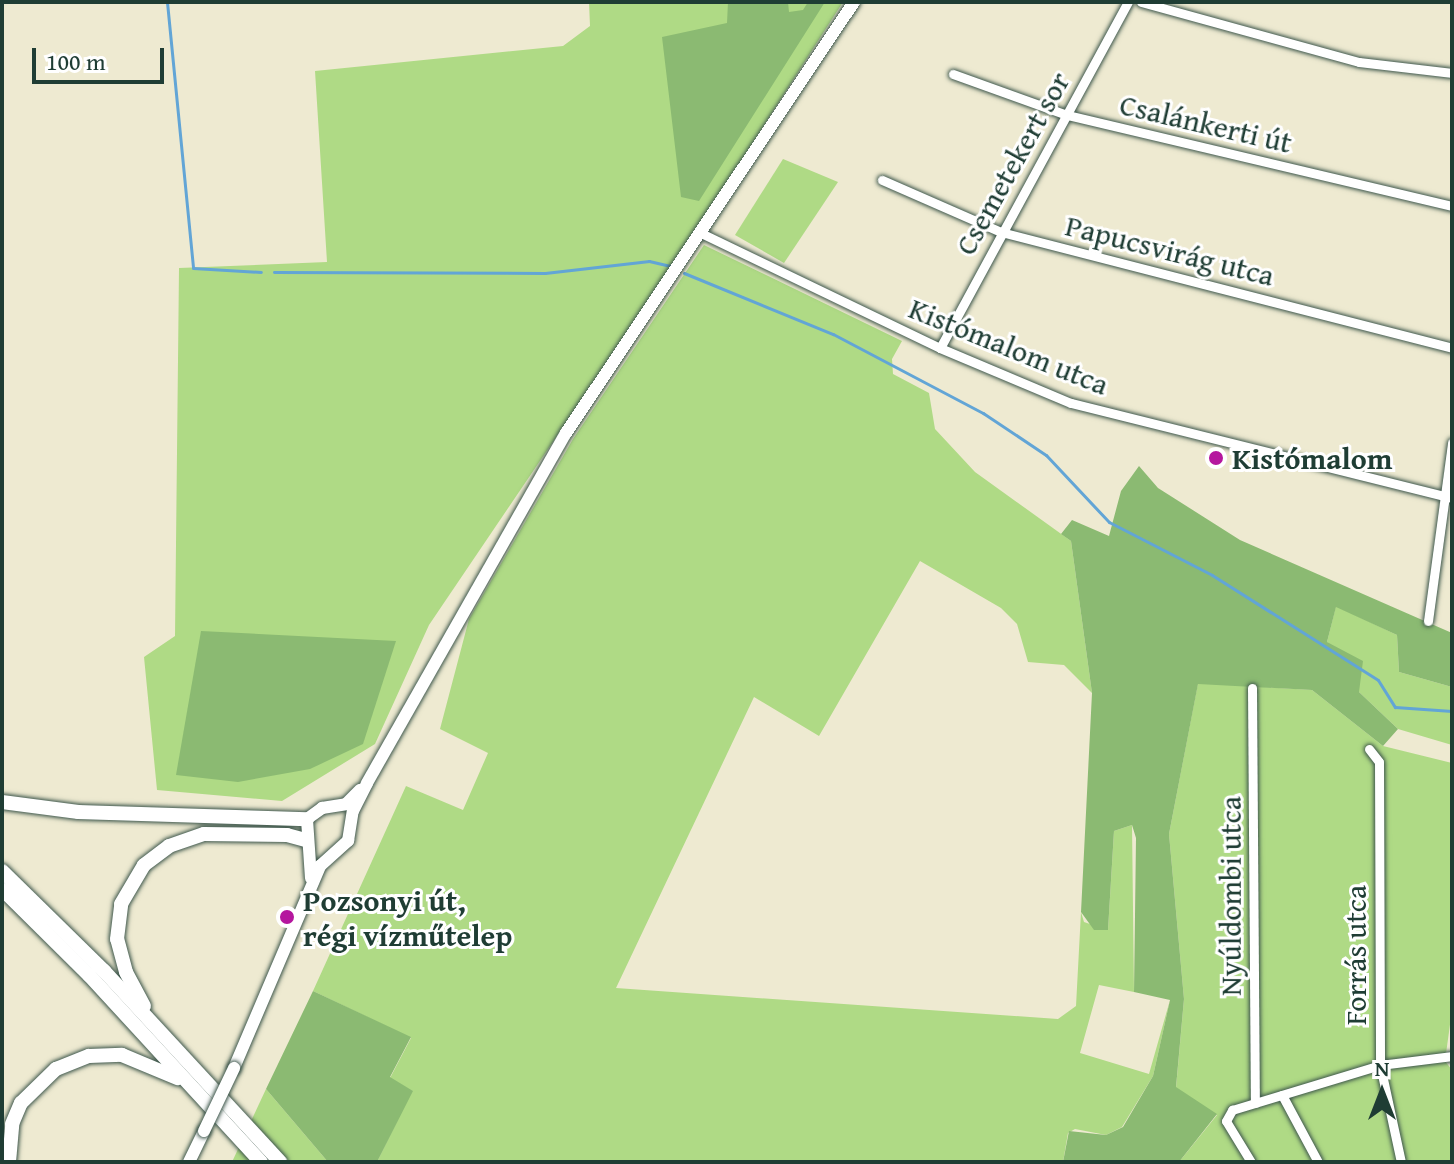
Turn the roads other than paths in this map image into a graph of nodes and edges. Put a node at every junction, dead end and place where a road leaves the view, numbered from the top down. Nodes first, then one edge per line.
1 (854, 2) edge
2 (1128, 2) edge
3 (1141, 2) edge
4 (1452, 73) edge
5 (953, 74) dead end
6 (1067, 115) junction
7 (882, 180) dead end
8 (1452, 206) edge
9 (1001, 232) junction
10 (703, 234) junction
11 (940, 348) junction
12 (1452, 348) edge
13 (1452, 443) edge
14 (1448, 498) edge
15 (1428, 621) dead end
16 (1252, 688) dead end
17 (1369, 749) dead end
18 (367, 783) junction
19 (2, 802) edge
20 (332, 807) junction
21 (307, 819) junction
22 (350, 825) junction
23 (309, 844) junction
24 (331, 853) junction
25 (2, 871) edge
26 (310, 885) junction
27 (2, 889) edge
28 (156, 1027) junction
29 (1452, 1056) edge
30 (1380, 1065) junction
31 (195, 1089) junction
32 (1282, 1095) junction
33 (1255, 1103) junction
34 (9, 1162) edge
35 (189, 1162) edge
36 (261, 1162) edge
37 (280, 1162) edge
38 (1251, 1162) edge
39 (1318, 1162) edge
40 (1401, 1162) edge

1 - 10 main road
2 - 6 street, Csemetekert sor
3 - 4 street
5 - 6 street, Csalánkerti út
6 - 8 street, Csalánkerti út
6 - 9 street, Csemetekert sor
7 - 9 street, Papucsvirág utca
9 - 11 street, Csemetekert sor
9 - 12 street, Papucsvirág utca
10 - 11 street, Kistómalom utca
10 - 18 main road
11 - 14 street, Kistómalom utca
13 - 14 street
14 - 15 street
16 - 33 street, Nyúldombi utca
17 - 30 street, Forrás utca
18 - 20 main road
18 - 22 main road
19 - 21 highway
20 - 21 main road
20 - 22 main road
21 - 23 main road
22 - 24 main road
23 - 24 main road
23 - 26 main road
23 - 28 highway
24 - 26 main road
25 - 28 highway
26 - 35 main road, bridge
27 - 31 highway
28 - 37 highway
29 - 30 street
30 - 32 street
30 - 40 street, Forrás utca
31 - 34 highway
31 - 36 highway
32 - 33 street
32 - 39 street
33 - 38 street

